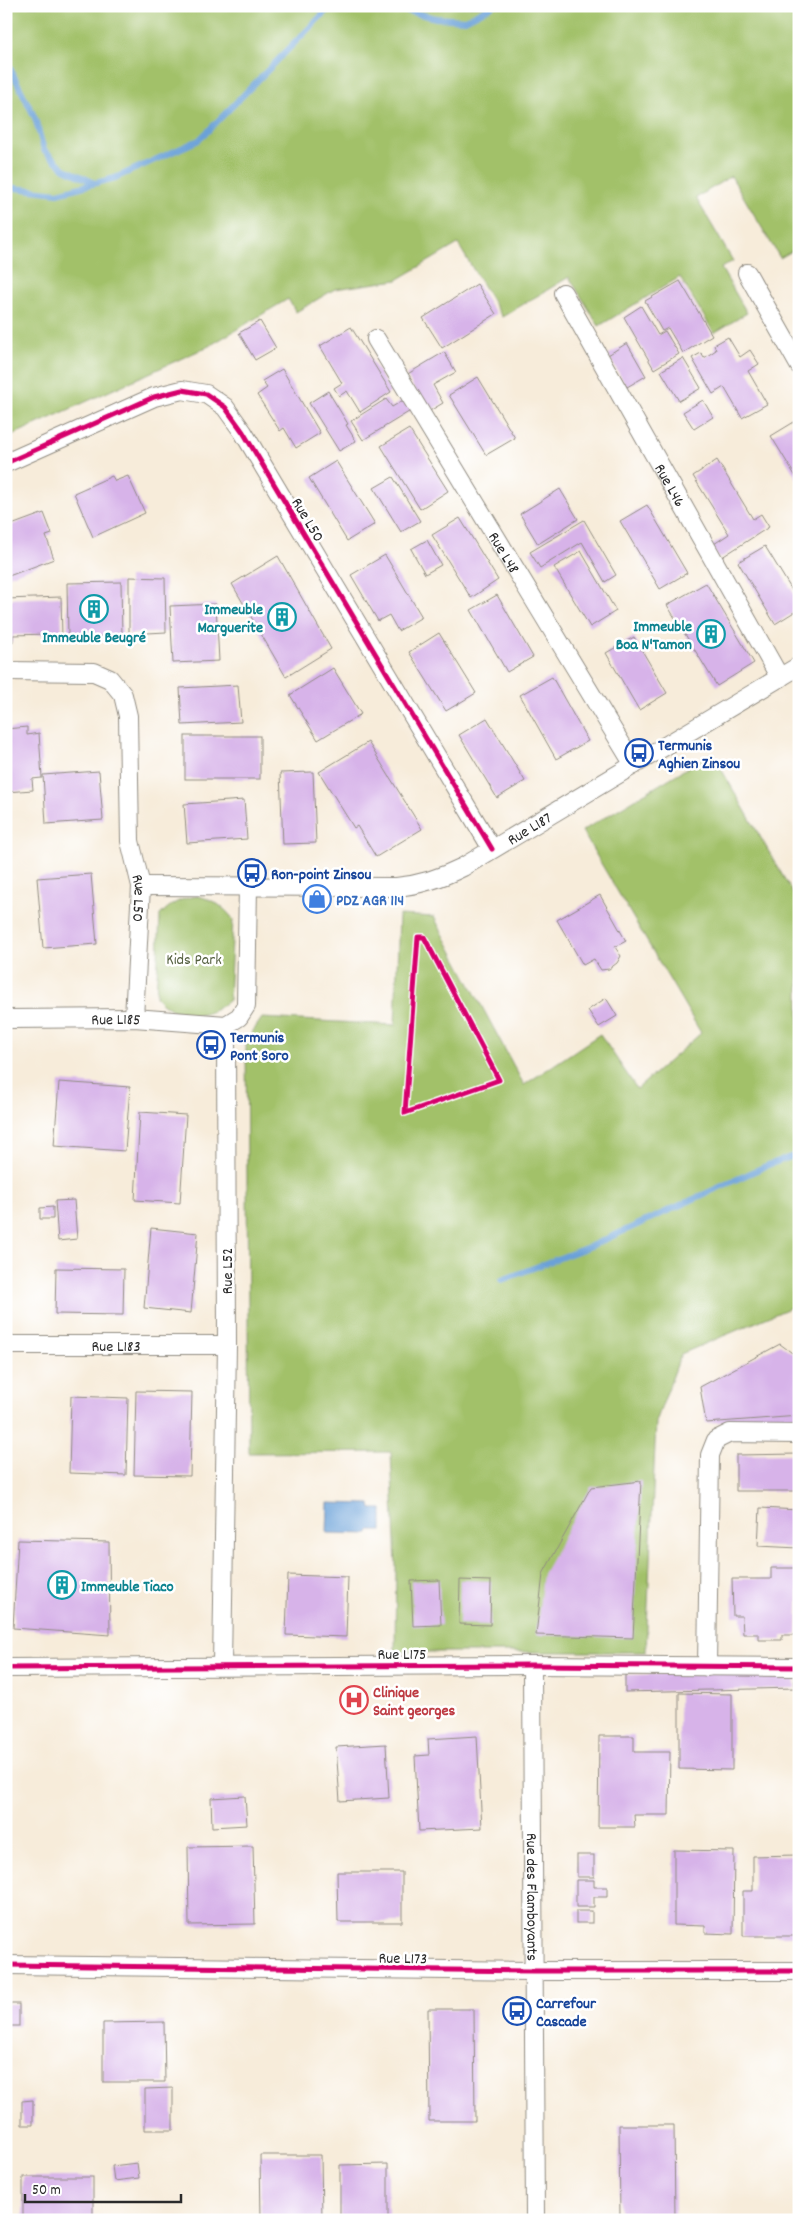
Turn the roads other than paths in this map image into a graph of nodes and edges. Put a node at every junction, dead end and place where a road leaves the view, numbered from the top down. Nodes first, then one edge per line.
1 (747, 273) dead end
2 (562, 293) dead end
3 (376, 339) dead end
4 (799, 365) edge
5 (6, 463) edge
6 (799, 666) edge
7 (6, 671) edge
8 (780, 678) junction
9 (634, 765) junction
10 (492, 849) junction
11 (141, 886) junction
12 (248, 886) junction
13 (134, 1018) junction
14 (6, 1020) edge
15 (226, 1025) junction
16 (6, 1345) edge
17 (226, 1345) junction
18 (799, 1434) edge
19 (532, 1665) junction
20 (222, 1666) junction
21 (708, 1667) junction
22 (799, 1667) edge
23 (6, 1668) edge
24 (6, 1965) edge
25 (799, 1970) edge
26 (535, 1971) junction
27 (535, 2220) edge

1 - 4 street
2 - 8 street, Rue L46
3 - 9 street, Rue L48
5 - 10 street, Rue L50
6 - 8 street, Rue L187
7 - 11 street, Rue L50
8 - 9 street, Rue L187
9 - 10 street, Rue L187
10 - 12 street, Rue L187
11 - 12 street, Rue L187
11 - 13 street, Rue L50
12 - 15 street
13 - 14 street, Rue L185
13 - 15 street, Rue L185
15 - 17 street, Rue L52
16 - 17 street, Rue L183
17 - 20 street, Rue L52
18 - 21 street
19 - 20 street, Rue L175
19 - 21 street, Rue L175
19 - 26 street, Rue des Flamboyants
20 - 23 street, Rue L175
21 - 22 street, Rue L175
24 - 26 street, Rue L173
25 - 26 street, Rue L173
26 - 27 street, Rue des Flamboyants

